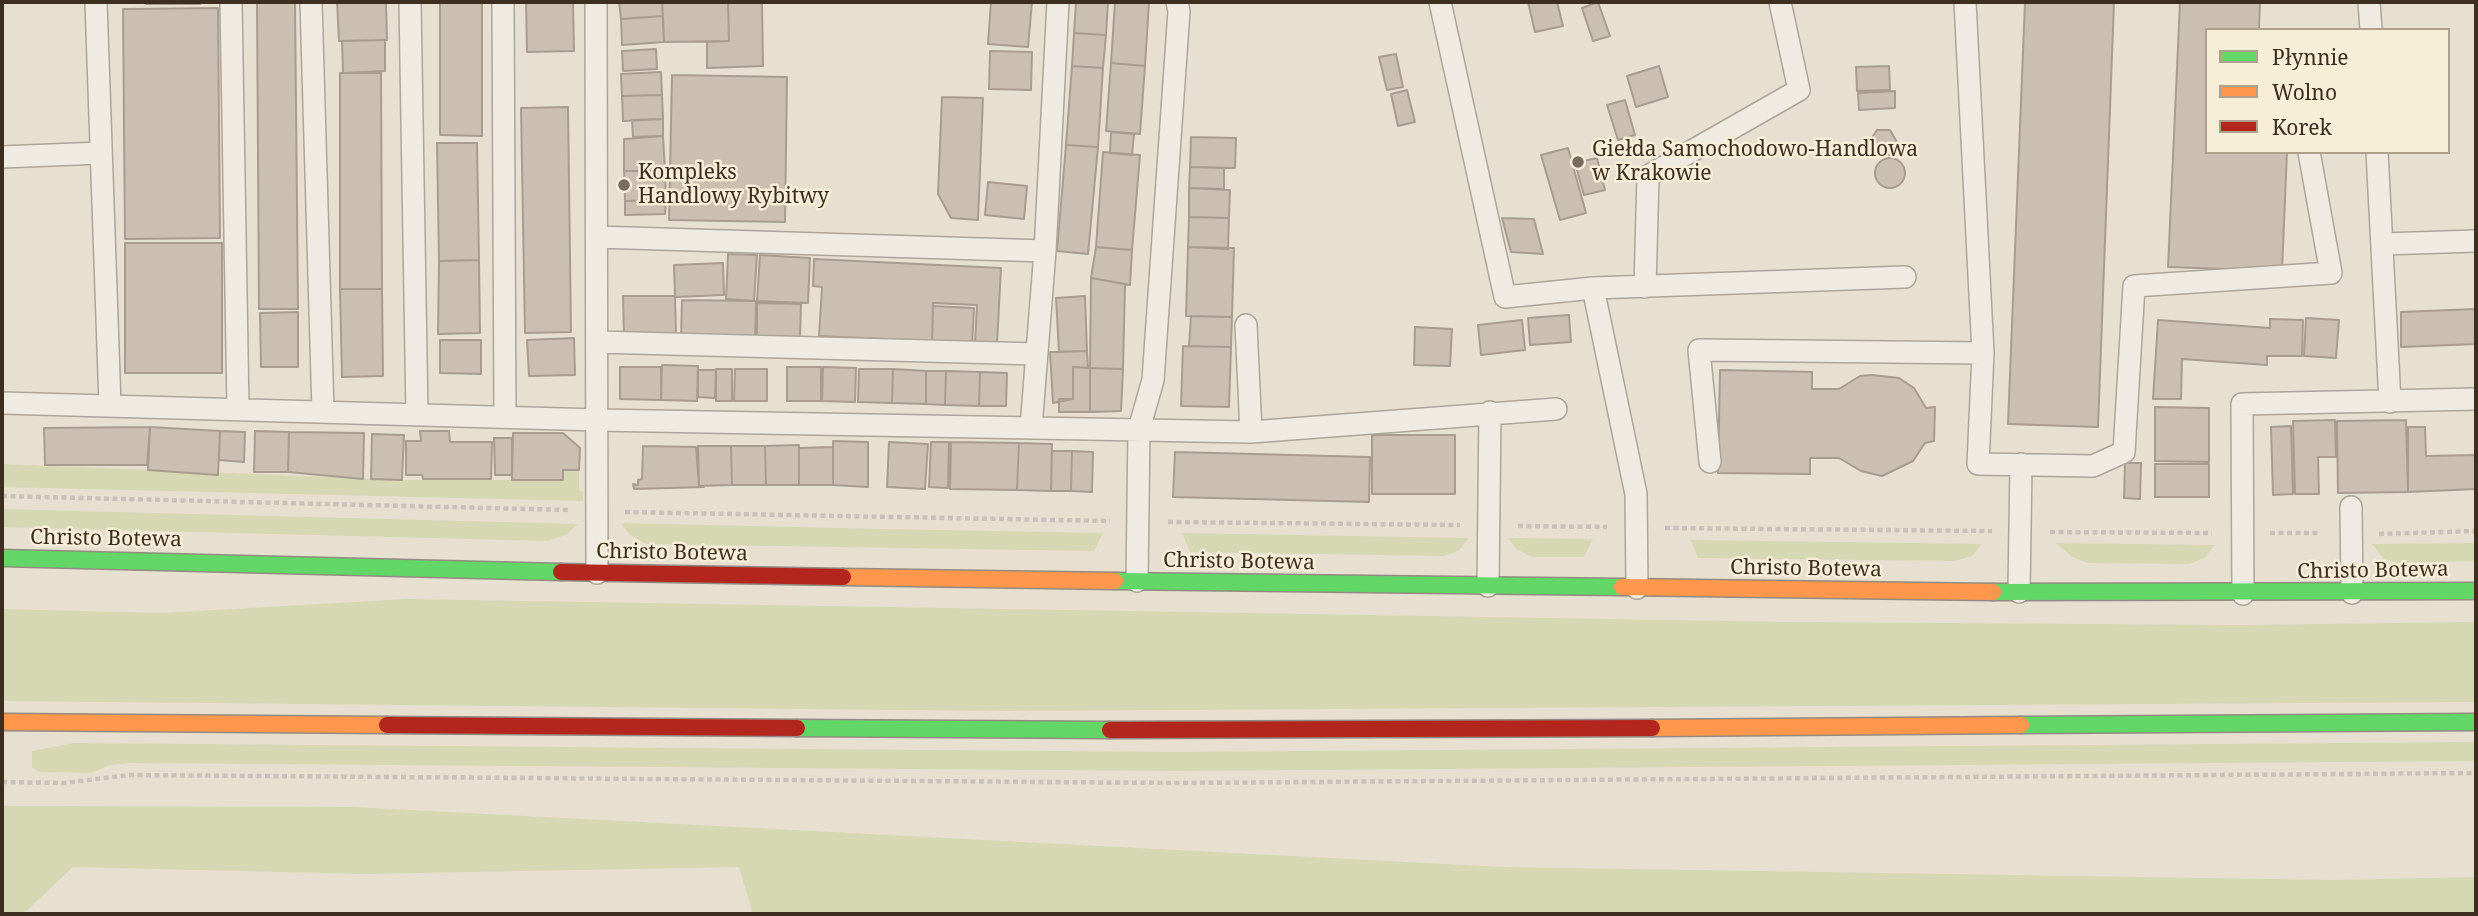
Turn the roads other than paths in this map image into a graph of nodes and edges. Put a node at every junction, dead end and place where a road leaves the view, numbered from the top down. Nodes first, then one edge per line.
1 (96, 2) edge
2 (231, 2) edge
3 (312, 2) edge
4 (410, 2) edge
5 (503, 2) edge
6 (596, 2) edge
7 (1058, 2) edge
8 (1177, 2) edge
9 (1440, 2) edge
10 (1780, 2) edge
11 (1965, 2) edge
12 (2369, 2) edge
13 (2371, 28) edge
14 (101, 153) junction
15 (2309, 154) edge
16 (2377, 154) edge
17 (2, 157) edge
18 (597, 237) junction
19 (2476, 241) edge
20 (2382, 244) junction
21 (1045, 251) junction
22 (1905, 277) dead end
23 (1645, 287) junction
24 (1594, 288) junction
25 (1245, 325) dead end
26 (598, 342) junction
27 (1983, 352) junction
28 (1037, 354) junction
29 (2476, 399) edge
30 (2390, 402) junction
31 (2, 403) edge
32 (110, 405) junction
33 (238, 409) junction
34 (1556, 409) dead end
35 (323, 412) junction
36 (1490, 412) junction
37 (417, 415) junction
38 (505, 417) junction
39 (598, 420) junction
40 (1031, 428) junction
41 (1139, 429) junction
42 (1251, 432) junction
43 (1710, 462) dead end
44 (2021, 464) junction
45 (2351, 508) dead end
46 (2, 558) edge
47 (597, 573) junction
48 (1137, 581) junction
49 (1488, 586) junction
50 (1637, 587) junction
51 (2476, 591) edge
52 (2019, 592) junction
53 (2352, 593) junction
54 (2243, 594) junction
55 (2, 722) edge
56 (2476, 722) edge

1 - 14 lane
2 - 33 lane
3 - 35 lane
4 - 37 lane
5 - 38 lane
6 - 18 lane
7 - 21 lane
8 - 41 lane
9 - 24 lane
10 - 23 lane
11 - 27 lane
12 - 13 lane
14 - 17 lane
14 - 32 lane
15 - 44 lane
16 - 20 lane
18 - 21 lane
18 - 26 lane
19 - 20 lane
20 - 30 lane
21 - 28 lane
22 - 23 lane
23 - 24 lane
24 - 50 lane
25 - 42 lane
26 - 28 lane
26 - 39 lane
27 - 43 lane
27 - 44 lane
28 - 40 lane
29 - 30 lane
30 - 54 lane
31 - 32 lane
32 - 33 lane
33 - 35 lane
34 - 36 lane
35 - 37 lane
36 - 42 lane
36 - 49 lane
37 - 38 lane
38 - 39 lane
39 - 40 lane
39 - 47 lane
40 - 41 lane
41 - 42 lane
41 - 48 lane
44 - 52 lane
45 - 53 lane
46 - 47 main road, Christo Botewa
47 - 48 main road, Christo Botewa
48 - 49 main road, Christo Botewa
49 - 50 main road, Christo Botewa
50 - 52 main road, Christo Botewa
51 - 53 main road, Christo Botewa
52 - 54 main road, Christo Botewa
53 - 54 main road, Christo Botewa
55 - 56 main road

